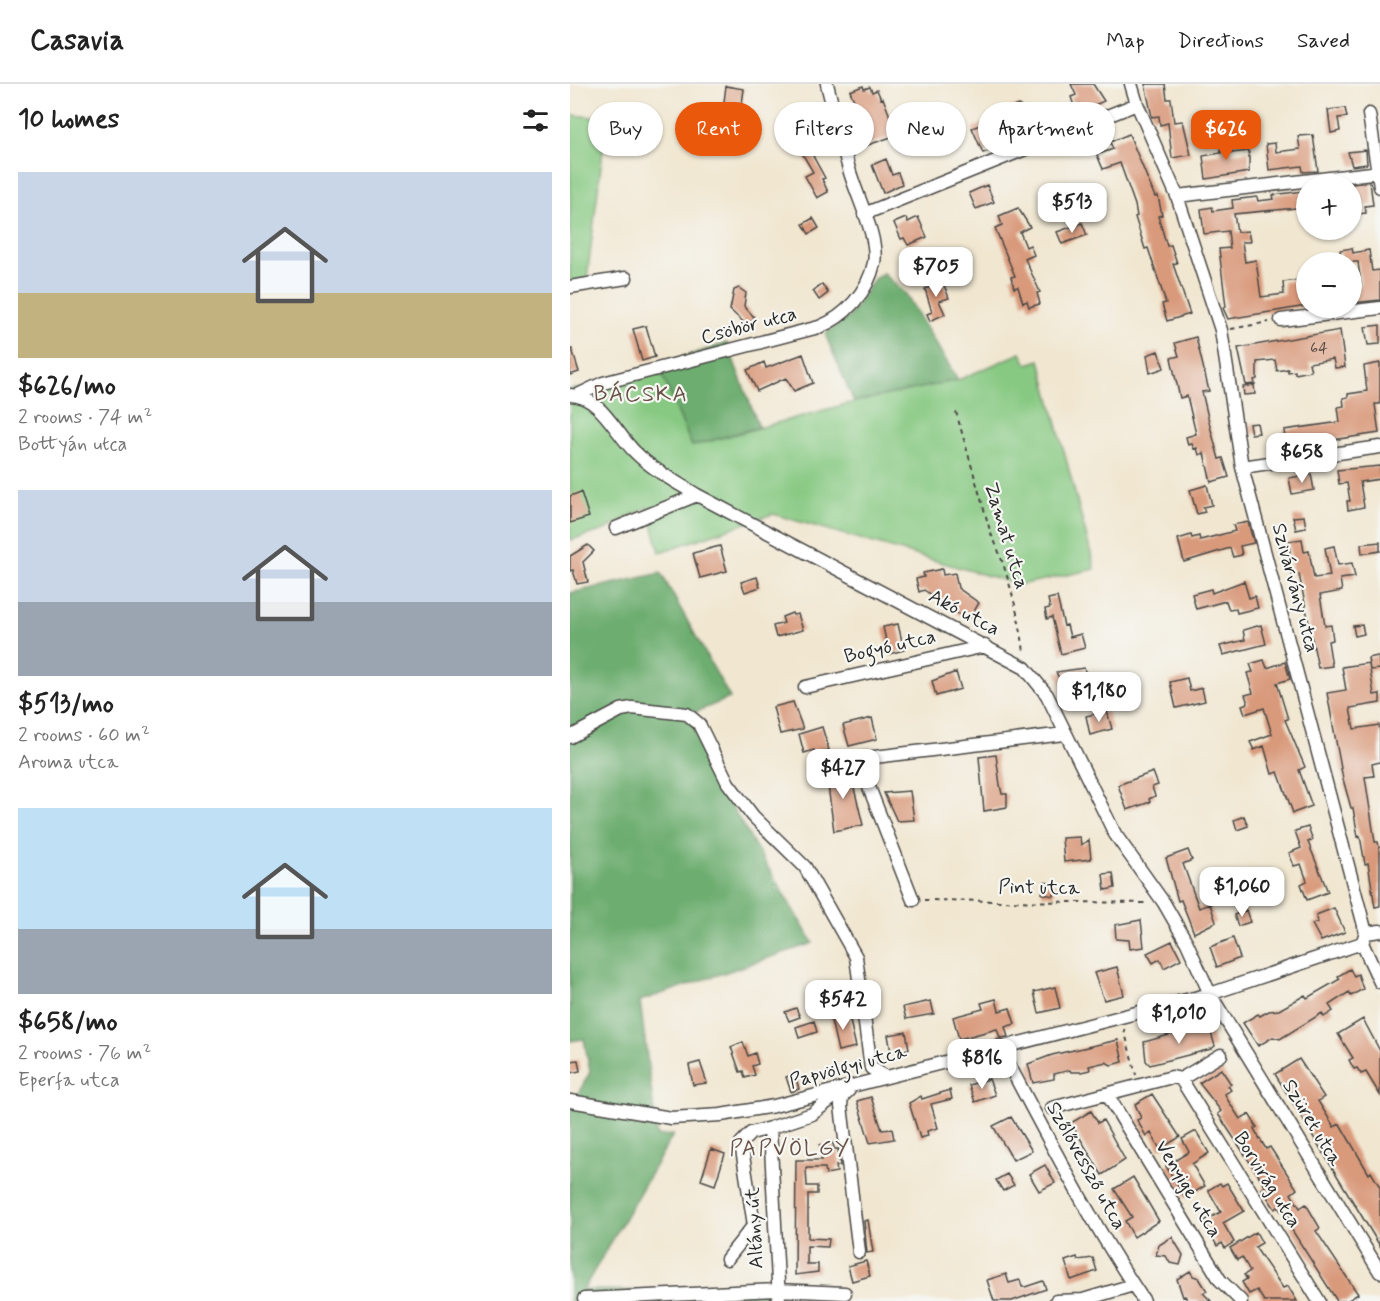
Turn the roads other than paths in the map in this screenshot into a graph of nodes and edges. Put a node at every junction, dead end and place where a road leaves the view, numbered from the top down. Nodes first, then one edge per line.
1 (826, 84) edge
2 (1131, 84) edge
3 (1137, 104) junction
4 (1370, 114) dead end
5 (1379, 172) edge
6 (1380, 188) edge
7 (1177, 196) junction
8 (864, 214) junction
9 (626, 278) dead end
10 (570, 287) edge
11 (1380, 308) edge
12 (1281, 320) road end
13 (574, 395) edge
14 (1380, 447) edge
15 (1242, 467) junction
16 (697, 495) junction
17 (616, 528) dead end
18 (985, 646) junction
19 (805, 687) dead end
20 (1064, 734) junction
21 (570, 737) edge
22 (913, 900) road end
23 (1380, 931) edge
24 (1364, 938) junction
25 (1380, 982) edge
26 (1210, 994) junction
27 (999, 1046) junction
28 (1230, 1049) junction
29 (886, 1077) junction
30 (1181, 1079) junction
31 (848, 1089) junction
32 (1107, 1094) junction
33 (570, 1101) edge
34 (1052, 1108) dead end
35 (770, 1128) junction
36 (754, 1225) junction
37 (774, 1225) junction
38 (859, 1252) dead end
39 (727, 1259) dead end
40 (1380, 1272) edge
41 (1133, 1285) junction
42 (845, 1293) dead end
43 (778, 1295) edge
44 (584, 1299) dead end
45 (1056, 1301) edge
46 (1144, 1301) edge
47 (1241, 1301) edge
48 (1319, 1301) edge

1 - 8 street, Csöbör utca
2 - 3 street, Szivárvány utca
3 - 7 street, Szivárvány utca
3 - 8 street
4 - 5 street
5 - 6 street
5 - 7 street
7 - 15 street, Szivárvány utca
8 - 13 street, Csöbör utca
9 - 10 street
11 - 12 street
13 - 16 street, Akó utca
14 - 15 street
15 - 24 street, Szivárvány utca
16 - 17 street
16 - 18 street, Akó utca
18 - 19 street, Bogyó utca
18 - 20 street, Akó utca
20 - 22 street
20 - 26 street, Akó utca
21 - 29 street
23 - 24 street, Papvölgyi utca
24 - 25 street, Szivárvány utca
24 - 26 street, Papvölgyi utca
26 - 27 street, Papvölgyi utca
26 - 28 street, Szüret utca
27 - 29 street, Papvölgyi utca
27 - 41 street, Szőlővessző utca
28 - 30 street
28 - 40 street, Szüret utca
29 - 31 street, Papvölgyi utca
30 - 32 street
30 - 48 street, Borvirág utca
31 - 33 street, Papvölgyi utca
31 - 35 street
31 - 38 street
32 - 34 street
32 - 47 street, Venyige utca
35 - 36 street
35 - 37 street, Altány út
36 - 37 street
36 - 39 street
37 - 43 street, Altány út
41 - 45 street
41 - 46 street, Szőlővessző utca
42 - 43 street
43 - 44 street

